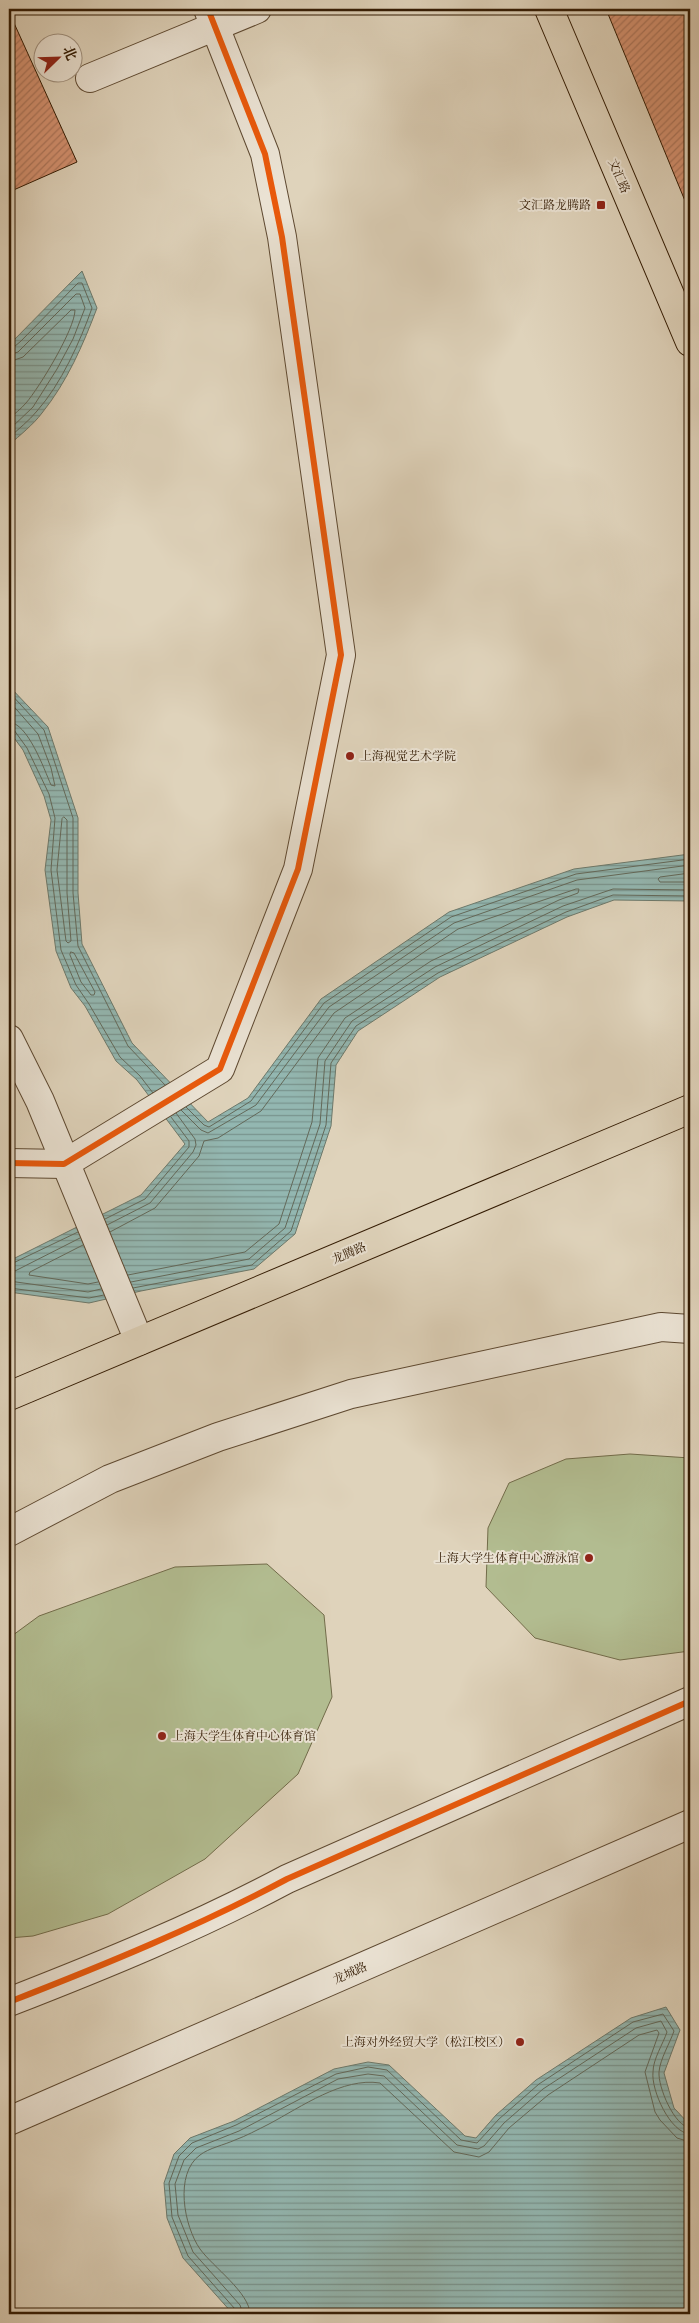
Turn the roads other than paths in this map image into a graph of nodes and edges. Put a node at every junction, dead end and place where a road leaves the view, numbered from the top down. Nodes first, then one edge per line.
1 (257, 9) edge
2 (549, 9) edge
3 (212, 17) edge
4 (90, 78) dead end
5 (690, 342) edge
6 (9, 1039) edge
7 (690, 1109) edge
8 (9, 1163) edge
9 (64, 1164) junction
10 (690, 1329) edge
11 (139, 1341) junction
12 (9, 1396) edge
13 (9, 1532) edge
14 (690, 1701) edge
15 (690, 1824) edge
16 (9, 2002) edge
17 (9, 2121) edge

1 - 3 street
2 - 5 main road, 文汇路
3 - 4 street
3 - 9 street
6 - 9 street
7 - 11 main road, 龙腾路
8 - 9 street
9 - 11 street
10 - 13 street
11 - 12 main road, 龙腾路
14 - 16 street
15 - 17 street, 龙城路

